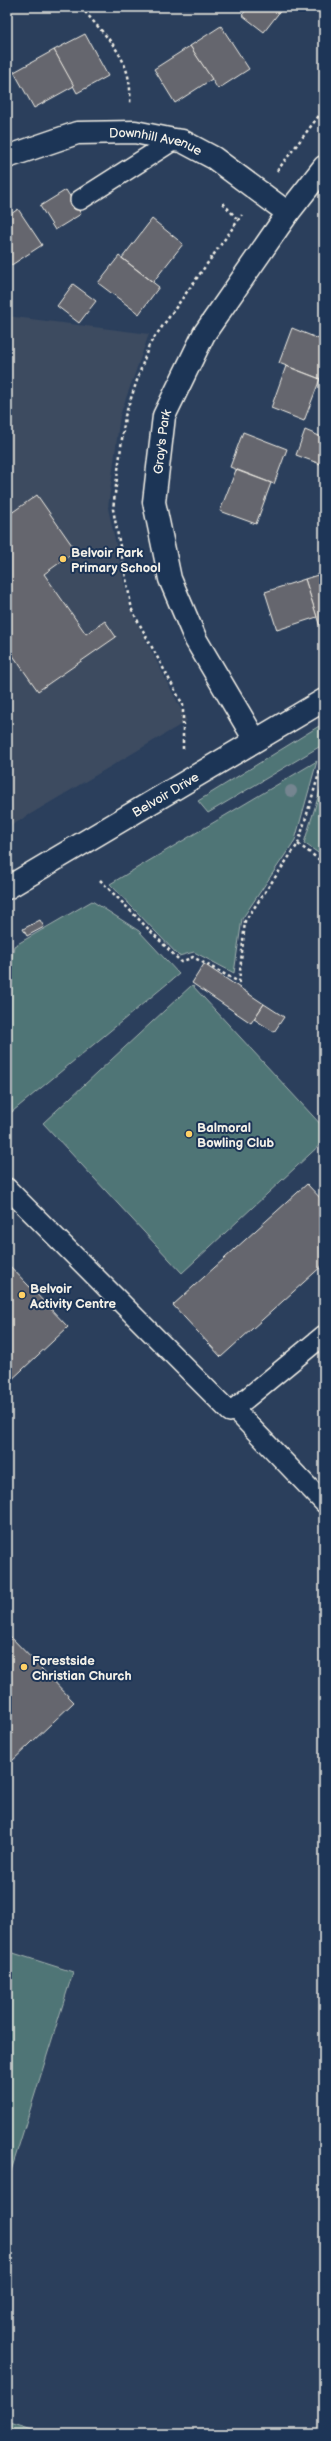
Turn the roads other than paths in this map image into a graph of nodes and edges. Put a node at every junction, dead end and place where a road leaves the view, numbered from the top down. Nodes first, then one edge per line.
1 (174, 140) junction
2 (7, 157) edge
3 (324, 167) edge
4 (80, 200) dead end
5 (288, 213) junction
6 (324, 700) edge
7 (255, 740) junction
8 (7, 888) edge
9 (7, 1188) edge
10 (324, 1335) edge
11 (234, 1409) junction
12 (324, 1503) edge

1 - 2 street, Downhill Avenue
1 - 4 lane
1 - 5 street, Downhill Avenue
3 - 5 street, Gray's Park
5 - 7 street, Gray's Park
6 - 7 street, Belvoir Drive
7 - 8 street, Belvoir Drive
9 - 11 lane
10 - 11 lane
11 - 12 lane

